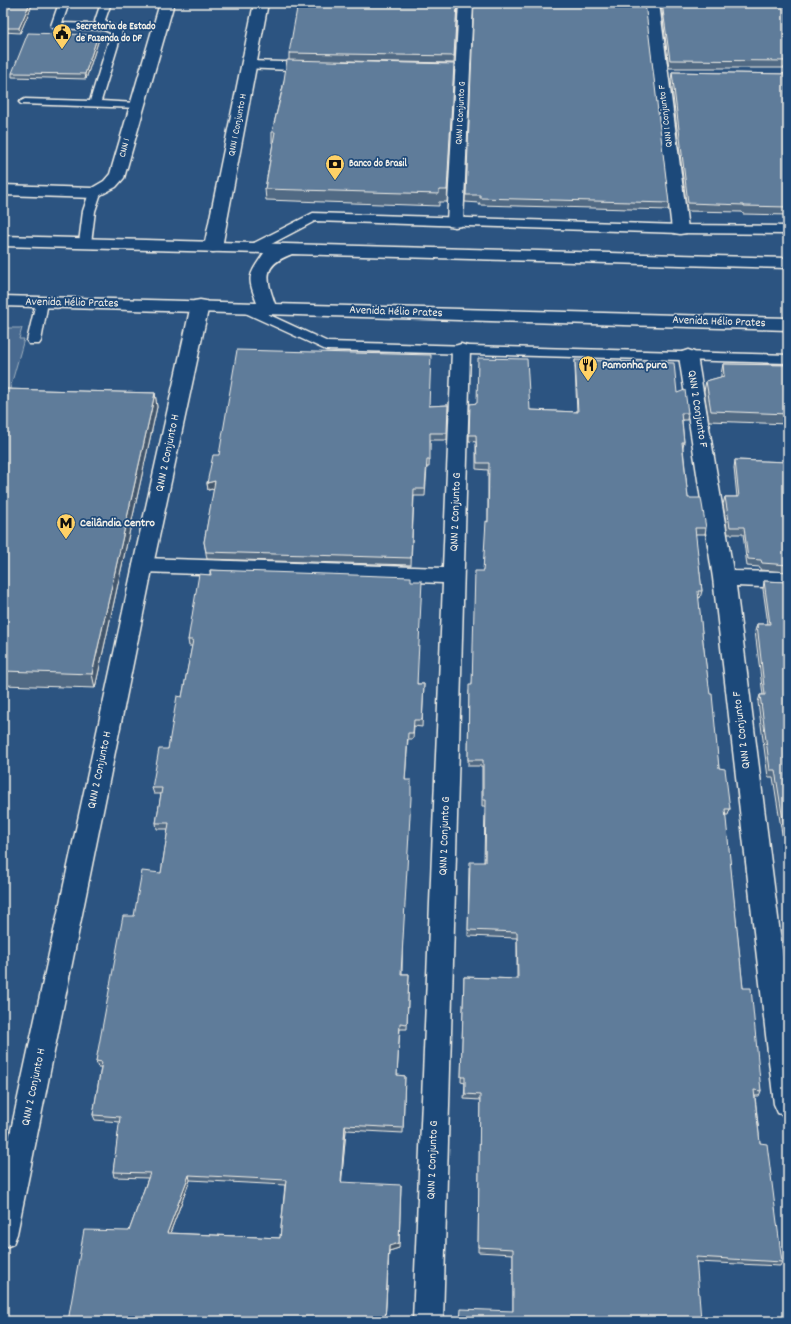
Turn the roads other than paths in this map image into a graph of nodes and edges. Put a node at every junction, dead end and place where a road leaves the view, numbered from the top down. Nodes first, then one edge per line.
1 (64, 3) edge
2 (106, 3) edge
3 (167, 3) edge
4 (261, 3) edge
5 (466, 3) edge
6 (652, 3) edge
7 (106, 27) junction
8 (249, 65) junction
9 (327, 67) edge
10 (447, 69) edge
11 (463, 70) junction
12 (661, 73) junction
13 (677, 73) edge
14 (25, 102) dead end
15 (95, 104) junction
16 (136, 106) junction
17 (3, 190) edge
18 (95, 194) junction
19 (455, 222) junction
20 (680, 229) junction
21 (788, 230) edge
22 (3, 241) edge
23 (85, 243) junction
24 (213, 247) junction
25 (254, 248) junction
26 (290, 249) junction
27 (788, 264) edge
28 (3, 301) edge
29 (42, 302) junction
30 (200, 306) junction
31 (246, 308) junction
32 (268, 308) junction
33 (788, 324) edge
34 (34, 341) dead end
35 (461, 350) junction
36 (688, 356) junction
37 (788, 359) edge
38 (143, 564) junction
39 (454, 576) junction
40 (724, 578) junction
41 (788, 580) edge
42 (788, 1104) edge
43 (3, 1234) edge
44 (428, 1321) edge

1 - 7 lane
2 - 7 lane
3 - 16 street, CNN 1
4 - 8 street, QNN 1 Conjunto H
5 - 11 street, QNN 1 Conjunto G
6 - 12 street, QNN 1 Conjunto F
7 - 15 lane
8 - 9 street
8 - 24 street, QNN 1 Conjunto H
10 - 11 street
11 - 19 street, QNN 1 Conjunto G
12 - 13 street
12 - 20 street, QNN 1 Conjunto F
14 - 15 lane
15 - 16 lane
16 - 18 street, CNN 1
17 - 18 street
18 - 23 lane
19 - 20 lane
19 - 25 lane
20 - 21 lane
22 - 23 street
23 - 24 street
24 - 25 street
25 - 26 street
26 - 27 street
26 - 32 street
28 - 29 street, Avenida Hélio Prates
29 - 30 street, Avenida Hélio Prates
29 - 34 lane
30 - 31 street, Avenida Hélio Prates
30 - 38 street, QNN 2 Conjunto H
31 - 32 street, Avenida Hélio Prates
31 - 35 lane
32 - 33 street, Avenida Hélio Prates
35 - 36 lane
35 - 39 street, QNN 2 Conjunto G
36 - 37 lane
36 - 40 street, QNN 2 Conjunto F
38 - 39 street
38 - 43 street, QNN 2 Conjunto H
39 - 44 street, QNN 2 Conjunto G
40 - 41 street
40 - 42 street, QNN 2 Conjunto F

